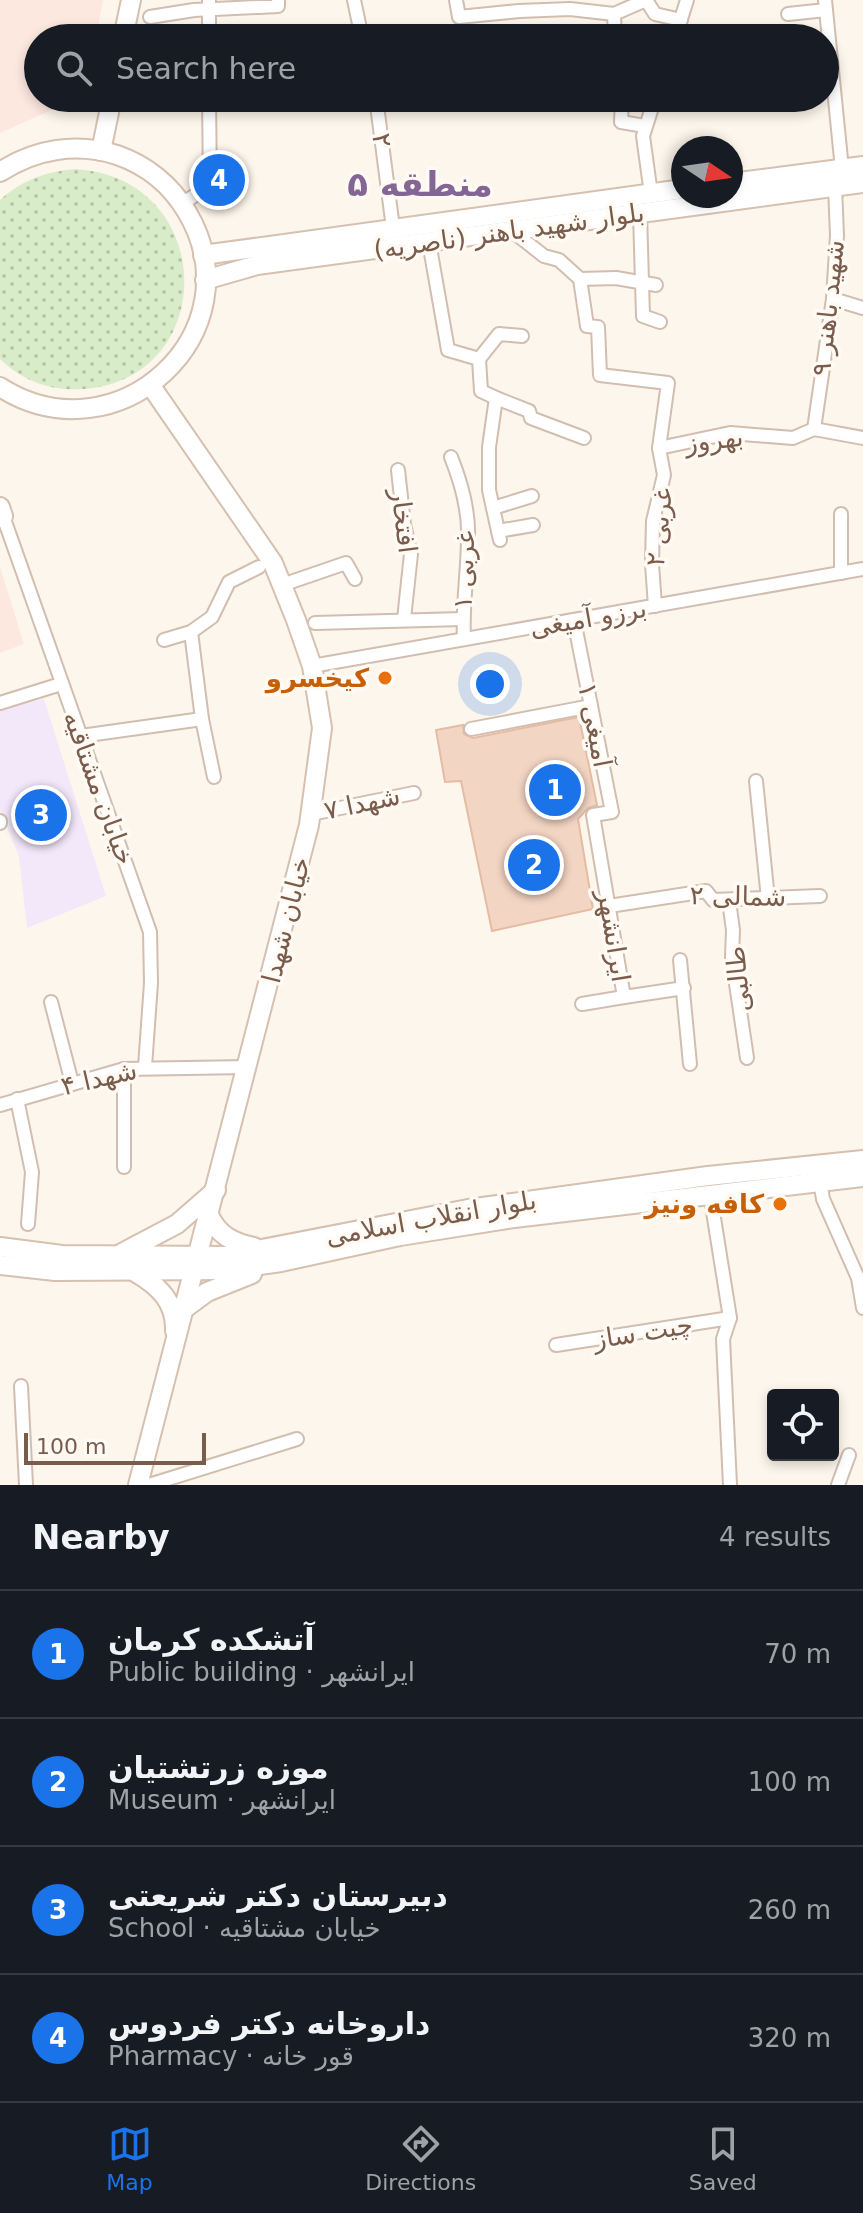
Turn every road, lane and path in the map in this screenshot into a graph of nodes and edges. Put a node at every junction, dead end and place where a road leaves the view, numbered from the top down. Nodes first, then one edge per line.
1 (131, 0) edge
2 (354, 0) edge
3 (456, 0) edge
4 (646, 0) edge
5 (687, 0) edge
6 (278, 3) edge
7 (209, 5) edge
8 (519, 5) edge
9 (825, 5) edge
10 (614, 14) junction
11 (788, 14) dead end
12 (150, 17) dead end
13 (681, 20) junction
14 (126, 24) edge
15 (359, 24) edge
16 (614, 24) edge
17 (680, 24) edge
18 (109, 112) edge
19 (209, 112) edge
20 (378, 112) edge
21 (621, 112) edge
22 (650, 112) edge
23 (834, 112) edge
24 (645, 126) junction
25 (101, 151) junction
26 (863, 166) edge
27 (0, 172) edge
28 (839, 178) junction
29 (743, 182) edge
30 (863, 183) edge
31 (671, 191) edge
32 (743, 193) edge
33 (651, 194) junction
34 (182, 204) junction
35 (671, 206) edge
36 (640, 213) junction
37 (393, 228) junction
38 (511, 230) junction
39 (429, 242) junction
40 (203, 255) junction
41 (580, 279) junction
42 (205, 280) junction
43 (642, 282) junction
44 (656, 285) dead end
45 (833, 299) junction
46 (863, 308) edge
47 (660, 322) dead end
48 (522, 336) dead end
49 (479, 359) junction
50 (151, 386) junction
51 (0, 387) edge
52 (496, 398) junction
53 (814, 429) junction
54 (584, 438) dead end
55 (863, 438) edge
56 (659, 448) junction
57 (451, 457) dead end
58 (398, 470) dead end
59 (489, 490) junction
60 (532, 496) dead end
61 (464, 502) junction
62 (493, 508) junction
63 (1, 514) edge
64 (841, 514) dead end
65 (533, 525) dead end
66 (259, 567) dead end
67 (863, 569) edge
68 (841, 573) junction
69 (355, 579) dead end
70 (282, 585) junction
71 (655, 606) junction
72 (404, 619) junction
73 (463, 619) junction
74 (574, 620) junction
75 (315, 623) dead end
76 (191, 632) junction
77 (464, 639) junction
78 (164, 640) dead end
79 (312, 666) junction
80 (61, 684) junction
81 (0, 703) edge
82 (591, 706) junction
83 (202, 719) junction
84 (471, 729) dead end
85 (81, 736) junction
86 (214, 777) dead end
87 (756, 781) dead end
88 (414, 793) dead end
89 (311, 814) junction
90 (593, 815) joint
91 (820, 896) dead end
92 (768, 899) junction
93 (729, 901) junction
94 (609, 906) junction
95 (680, 960) dead end
96 (684, 988) junction
97 (624, 997) junction
98 (51, 1002) dead end
99 (582, 1004) dead end
100 (747, 1058) dead end
101 (690, 1064) dead end
102 (145, 1067) junction
103 (248, 1067) junction
104 (124, 1069) junction
105 (72, 1083) junction
106 (17, 1099) junction
107 (0, 1105) edge
108 (863, 1160) edge
109 (124, 1167) dead end
110 (863, 1177) edge
111 (820, 1181) junction
112 (216, 1190) junction
113 (710, 1193) junction
114 (209, 1215) junction
115 (28, 1224) dead end
116 (331, 1242) junction
117 (0, 1247) edge
118 (276, 1255) junction
119 (116, 1256) junction
120 (196, 1264) junction
121 (0, 1265) edge
122 (135, 1272) junction
123 (863, 1308) edge
124 (184, 1309) junction
125 (730, 1318) junction
126 (556, 1345) dead end
127 (173, 1353) junction
128 (21, 1386) dead end
129 (297, 1439) dead end
130 (849, 1455) dead end
131 (26, 1485) edge
132 (138, 1485) edge
133 (149, 1485) edge
134 (730, 1485) edge
135 (838, 1485) edge

1 - 14 main road
2 - 15 street
3 - 8 street
4 - 10 street
4 - 13 street
5 - 13 street
6 - 7 street
7 - 12 street
8 - 10 street
9 - 11 street
10 - 16 street
13 - 17 street
18 - 25 main road
19 - 34 street
20 - 37 street, ۲
21 - 24 street
22 - 24 street
23 - 28 street, شهید باهنر ۹
24 - 33 street
25 - 27 main road
25 - 34 main road
26 - 28 main road, بلوار شهید باهنر (ناصریه)
28 - 29 main road, بلوار شهید باهنر (ناصریه)
28 - 30 main road, بلوار شهید باهنر (ناصریه)
28 - 32 main road, بلوار شهید باهنر (ناصریه)
28 - 45 street, شهید باهنر ۹
31 - 33 main road, بلوار شهید باهنر (ناصریه)
33 - 37 main road, بلوار شهید باهنر (ناصریه)
34 - 40 main road
35 - 36 main road, بلوار شهید باهنر (ناصریه)
36 - 38 main road, بلوار شهید باهنر (ناصریه)
36 - 43 street
37 - 40 main road, بلوار شهید باهنر (ناصریه)
38 - 39 main road, بلوار شهید باهنر (ناصریه)
38 - 41 street
39 - 42 main road, بلوار شهید باهنر (ناصریه)
39 - 49 street
40 - 42 main road
41 - 43 street
41 - 56 street, ۲ غربی
42 - 50 main road
43 - 44 street
43 - 47 street
45 - 46 street
45 - 53 street, شهید باهنر ۹
48 - 49 street
49 - 52 street
50 - 51 main road
50 - 70 main road, خیابان شهدا
52 - 54 street
52 - 59 street
53 - 55 street
53 - 56 street, بهروز
56 - 71 street, ۲ غربی
57 - 61 street, ۱ غربی
58 - 72 street, افتخار
59 - 61 street
59 - 62 street
60 - 62 street
61 - 73 street, ۱ غربی
62 - 65 street
63 - 80 street, خیابان مشتاقیه
64 - 68 street
66 - 76 street
67 - 68 street, برزو آمیغی
68 - 71 street, برزو آمیغی
69 - 70 street
70 - 79 main road, خیابان شهدا
71 - 74 street, برزو آمیغی
72 - 73 street
72 - 75 street
73 - 77 street, ۱ غربی
74 - 77 street, برزو آمیغی
74 - 82 street, آمیغی ۱
76 - 78 street
76 - 83 street
77 - 79 street, برزو آمیغی
79 - 89 main road, خیابان شهدا
80 - 81 street
80 - 85 street, خیابان مشتاقیه
82 - 84 street
82 - 90 street, آمیغی ۱
83 - 85 street
83 - 86 street
85 - 102 street, خیابان مشتاقیه
87 - 92 street
88 - 89 street, شهدا ۷
89 - 103 main road, خیابان شهدا
90 - 94 street, ایرانشهر
91 - 92 street, ۲ شمالی
92 - 93 street, ۲ شمالی
93 - 94 street, ۲ شمالی
93 - 100 street, طالبی
94 - 97 street, ایرانشهر
95 - 96 street
96 - 97 street, ایرانشهر
96 - 101 street
97 - 99 street
98 - 105 street
102 - 103 street, شهدا ۴
102 - 104 street, شهدا ۴
103 - 112 main road, خیابان شهدا
104 - 105 street, شهدا ۴
104 - 109 street
105 - 106 street, شهدا ۴
106 - 107 street, شهدا ۴
106 - 115 street
108 - 116 main road, بلوار انقلاب اسلامی
110 - 111 main road, بلوار انقلاب اسلامی
111 - 113 main road, بلوار انقلاب اسلامی
111 - 123 street
112 - 114 main road, خیابان شهدا
112 - 119 main road
113 - 116 main road, بلوار انقلاب اسلامی
113 - 125 street
114 - 118 main road
114 - 120 main road, خیابان شهدا
116 - 118 main road, بلوار انقلاب اسلامی
117 - 119 main road, بلوار انقلاب اسلامی
118 - 120 main road, بلوار انقلاب اسلامی
118 - 124 main road
119 - 120 main road, بلوار انقلاب اسلامی
120 - 122 main road, بلوار انقلاب اسلامی
120 - 124 main road, خیابان شهدا
121 - 122 main road, بلوار انقلاب اسلامی
122 - 127 main road
124 - 127 main road, خیابان شهدا
125 - 126 street, چیت ساز
125 - 134 street
127 - 132 main road, خیابان شهدا
128 - 131 street
129 - 133 street
130 - 135 street

